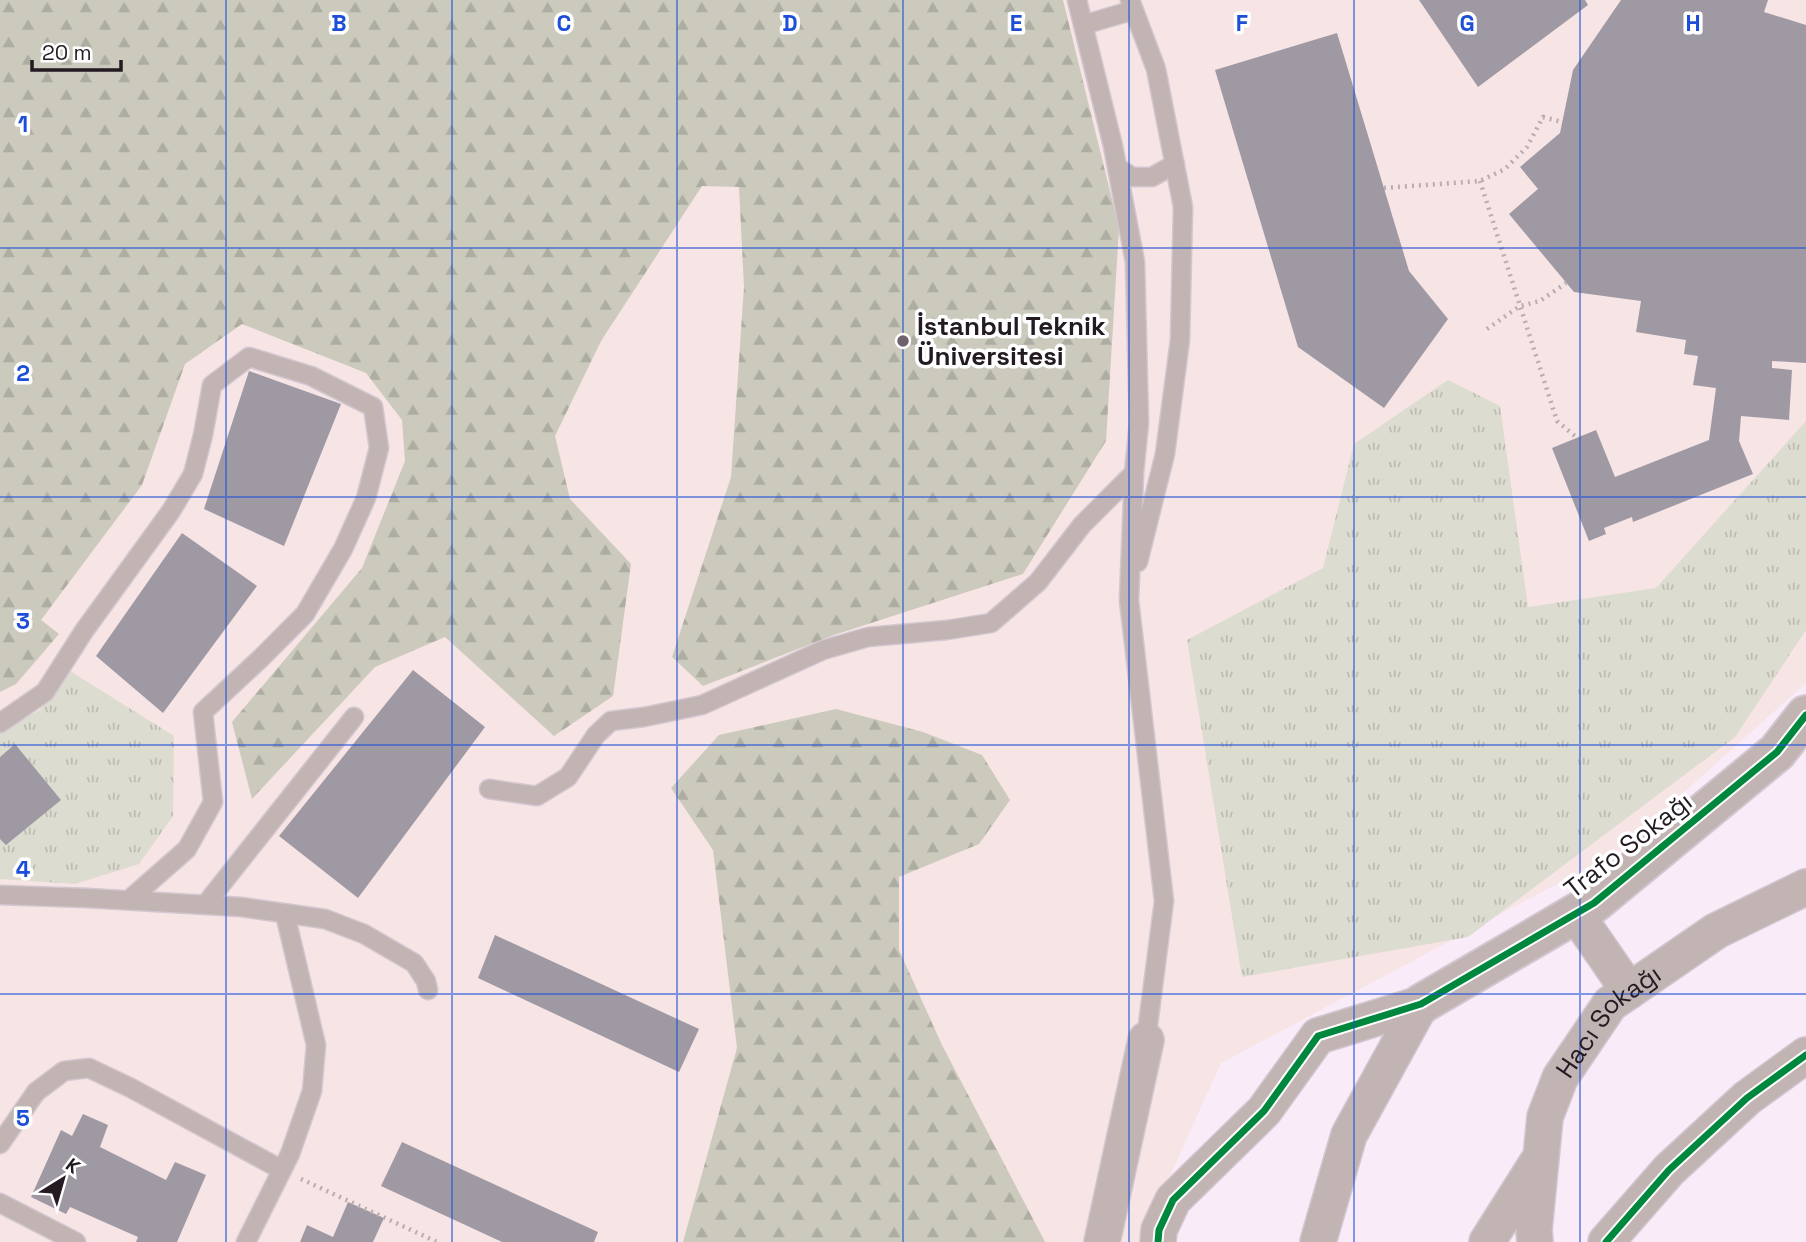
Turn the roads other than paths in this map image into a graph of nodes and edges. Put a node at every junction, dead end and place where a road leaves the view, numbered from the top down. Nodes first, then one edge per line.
1 (1077, 0) edge
2 (1132, 5) edge
3 (1083, 25) junction
4 (1175, 164) junction
5 (1117, 167) junction
6 (1134, 473) junction
7 (1129, 600) junction
8 (1806, 715) edge
9 (355, 717) dead end
10 (0, 723) edge
11 (489, 789) dead end
12 (1806, 887) edge
13 (0, 895) edge
14 (130, 900) junction
15 (205, 905) junction
16 (285, 914) junction
17 (1576, 914) junction
18 (428, 990) dead end
19 (1629, 991) junction
20 (1421, 1004) junction
21 (1146, 1040) joint
22 (1806, 1055) edge
23 (0, 1144) edge
24 (1541, 1158) junction
25 (282, 1170) junction
26 (0, 1203) edge
27 (76, 1242) edge
28 (246, 1242) edge
29 (1102, 1242) edge
30 (1158, 1242) edge
31 (1318, 1242) edge
32 (1487, 1242) edge
33 (1535, 1242) edge
34 (1606, 1242) edge

1 - 3 lane
2 - 3 lane
2 - 4 lane
3 - 5 lane
4 - 5 lane
4 - 7 lane
5 - 6 lane
6 - 7 lane
6 - 11 lane
7 - 21 lane
8 - 17 street, Trafo Sokağı
9 - 15 lane
10 - 14 lane
12 - 19 street, Hacı Sokağı
13 - 14 lane
14 - 15 lane
15 - 16 lane
16 - 18 lane
16 - 25 lane
17 - 19 street
17 - 20 street, Trafo Sokağı
19 - 24 street, Hacı Sokağı
20 - 30 street
20 - 31 street
21 - 29 street
22 - 34 street
23 - 25 lane
24 - 32 street
24 - 33 street, Hacı Sokağı
25 - 28 lane
26 - 27 lane

